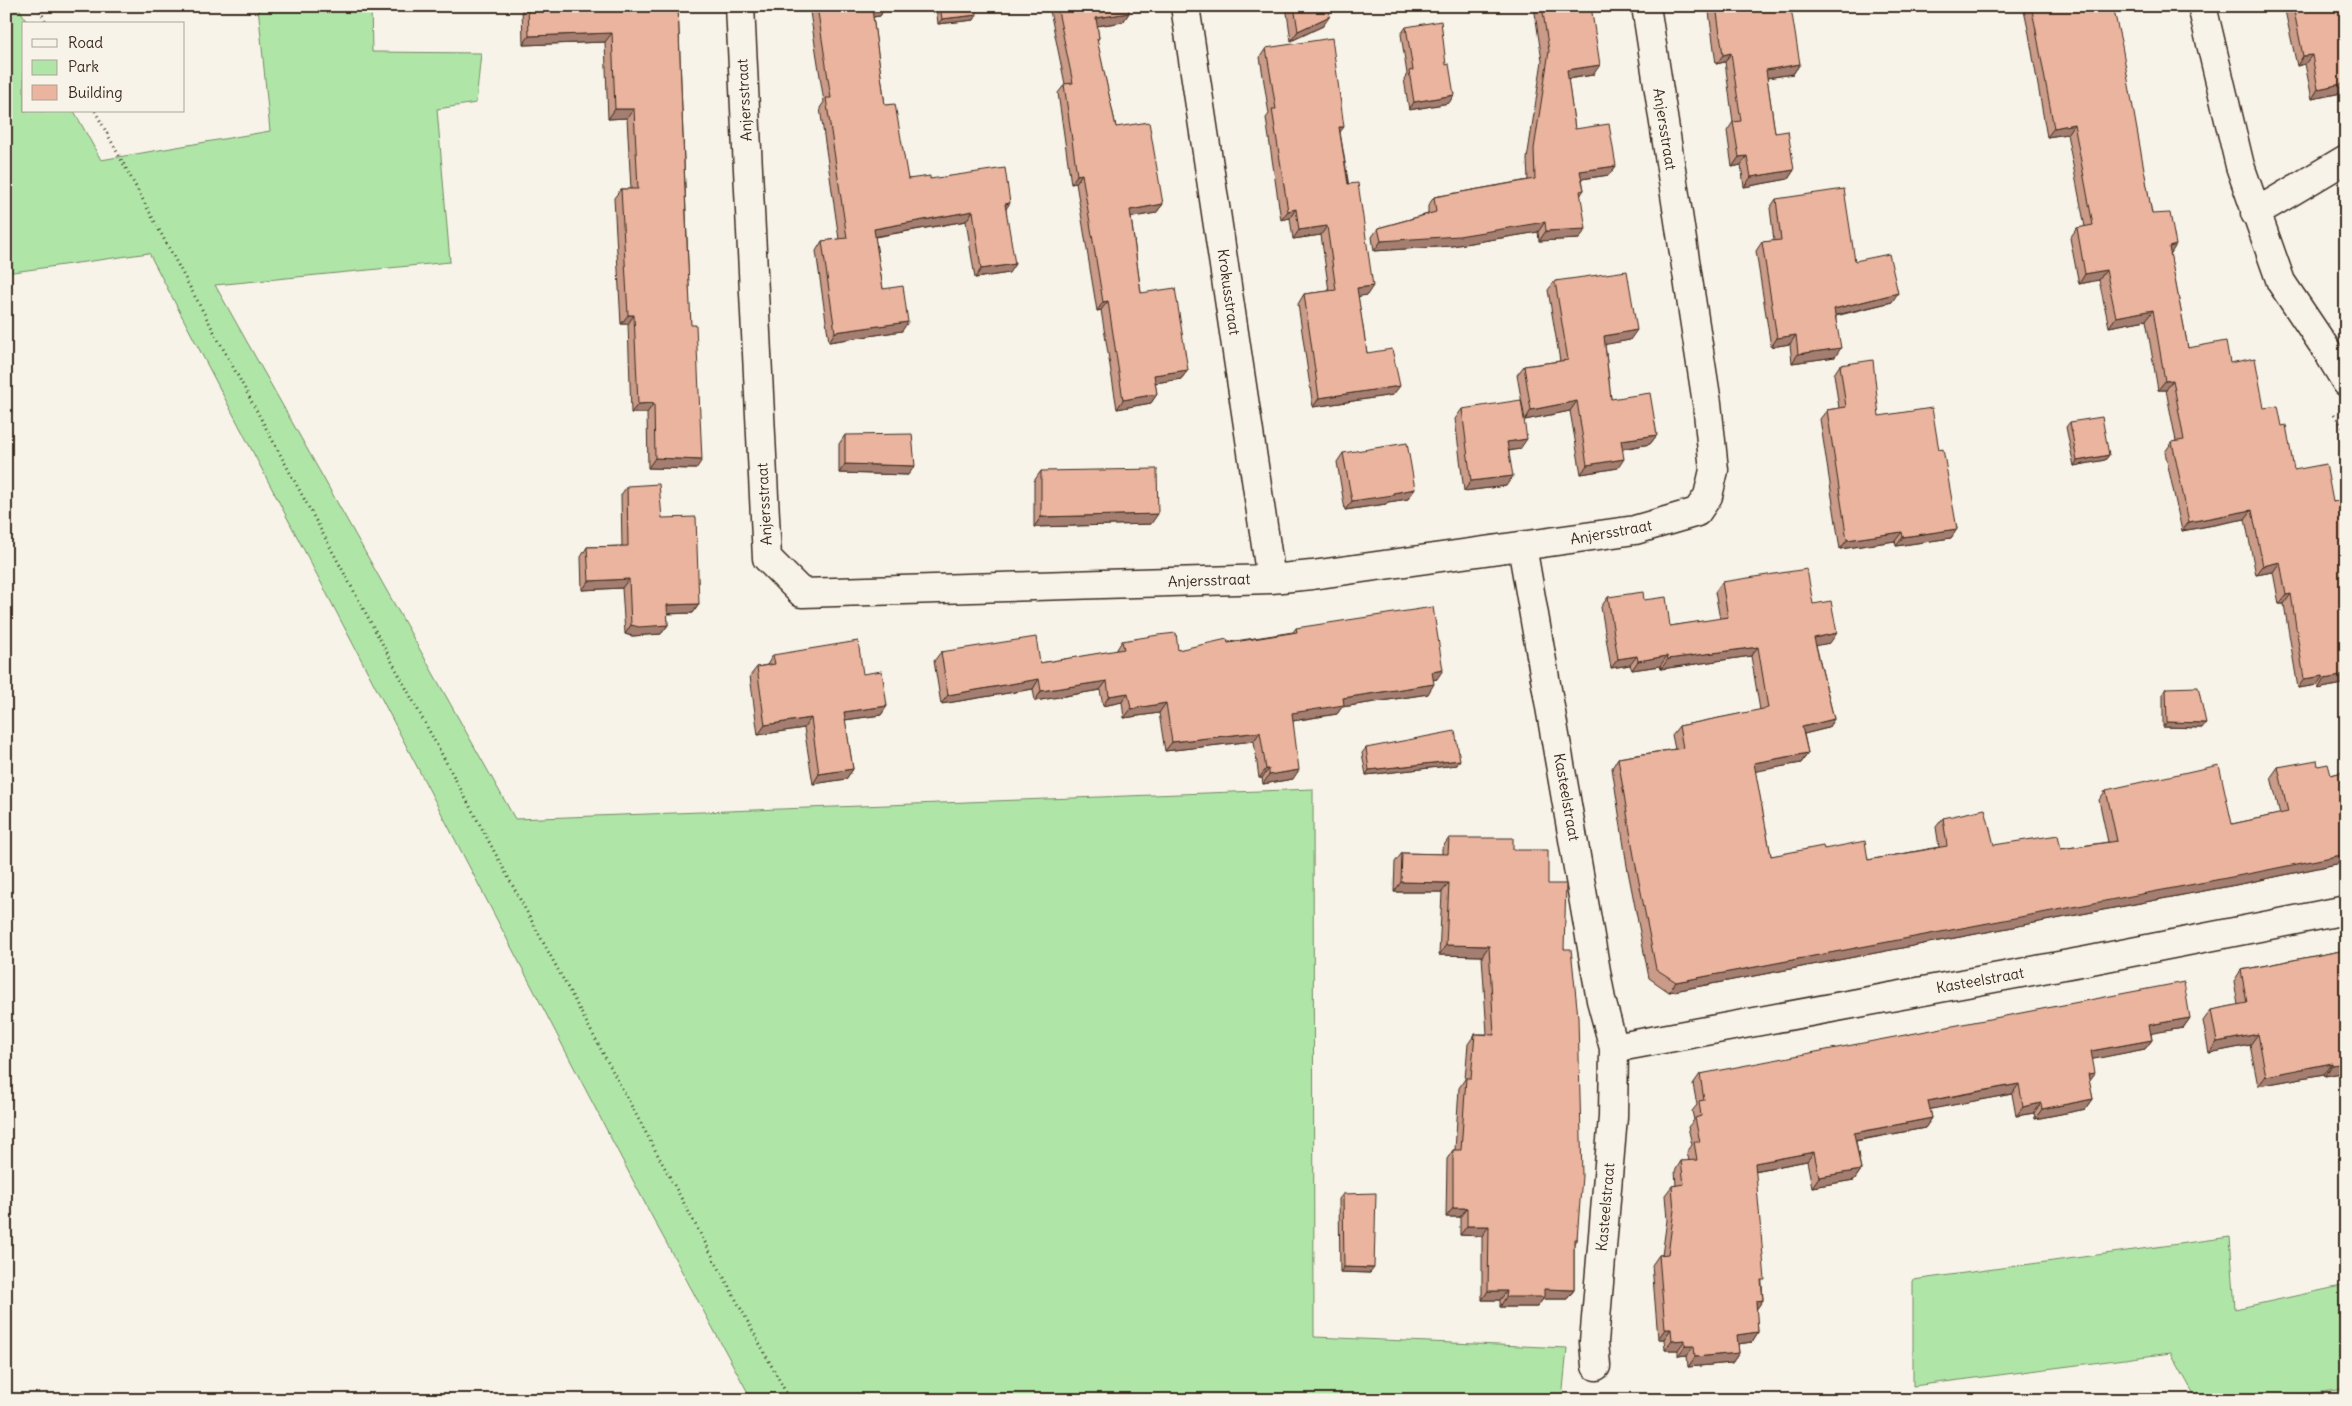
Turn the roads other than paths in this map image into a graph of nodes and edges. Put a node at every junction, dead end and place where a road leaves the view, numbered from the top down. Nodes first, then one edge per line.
1 (740, 6) edge
2 (1186, 6) edge
3 (1646, 6) edge
4 (2202, 6) edge
5 (2346, 159) edge
6 (2255, 213) junction
7 (2346, 382) edge
8 (1522, 546) junction
9 (1271, 579) junction
10 (2346, 910) edge
11 (1614, 1048) junction
12 (1596, 1366) dead end

1 - 9 street, Anjersstraat
2 - 9 street, Krokusstraat
3 - 8 street, Anjersstraat
4 - 6 street
5 - 6 street
6 - 7 street
8 - 9 street, Anjersstraat
8 - 11 street, Kasteelstraat
10 - 11 street, Kasteelstraat
11 - 12 street, Kasteelstraat

